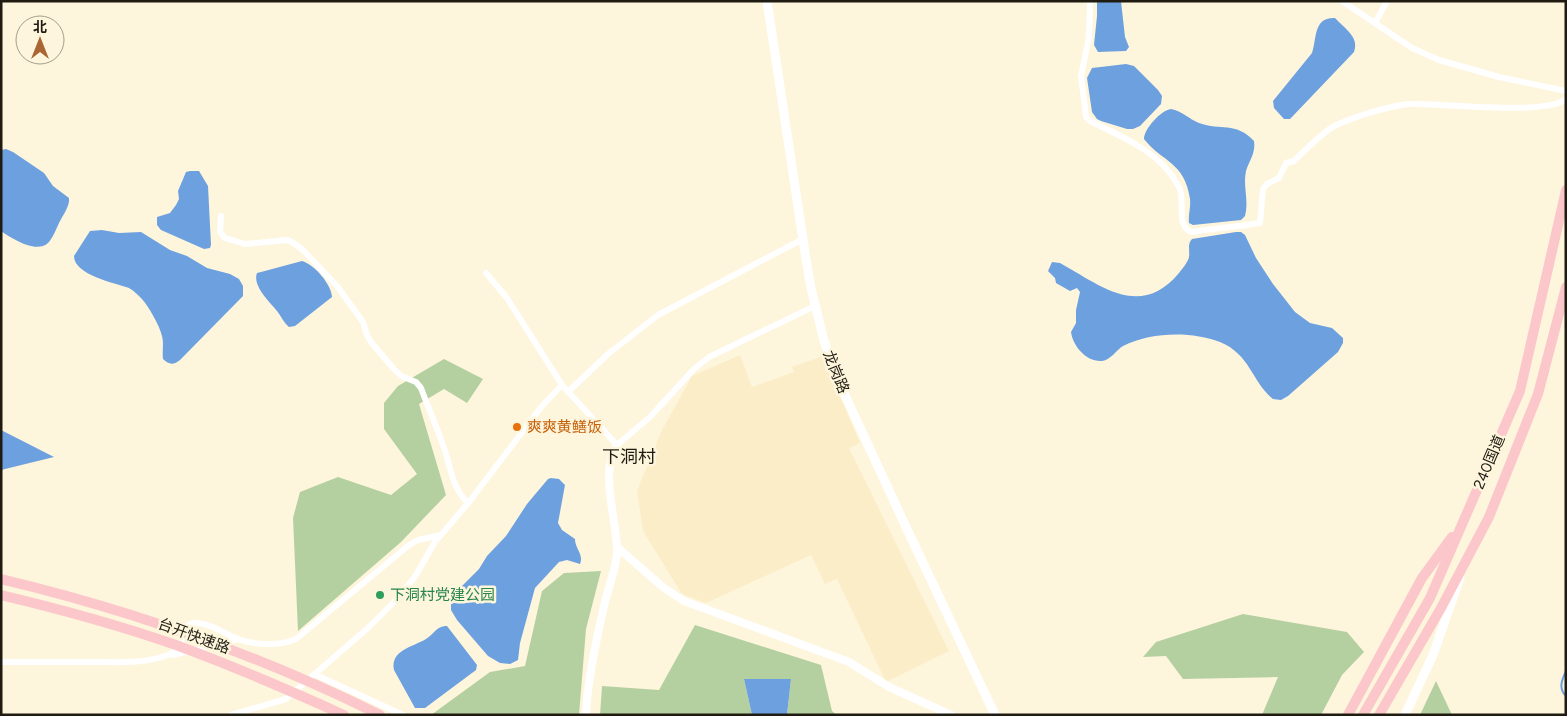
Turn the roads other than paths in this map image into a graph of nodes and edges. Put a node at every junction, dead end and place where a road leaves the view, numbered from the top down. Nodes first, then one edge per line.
1 (767, 1) edge
2 (1090, 1) edge
3 (1342, 1) edge
4 (1387, 1) edge
5 (1375, 23) junction
6 (1566, 91) edge
7 (1566, 99) edge
8 (1566, 190) edge
9 (221, 216) dead end
10 (803, 239) junction
11 (486, 273) dead end
12 (1566, 287) edge
13 (815, 306) junction
14 (562, 385) junction
15 (568, 392) junction
16 (617, 445) junction
17 (468, 503) junction
18 (1464, 520) junction
19 (441, 535) junction
20 (617, 547) junction
21 (1468, 557) junction
22 (1, 579) edge
23 (1, 595) edge
24 (239, 639) junction
25 (169, 655) junction
26 (1, 662) edge
27 (314, 674) junction
28 (231, 715) edge
29 (344, 715) edge
30 (380, 715) edge
31 (403, 715) edge
32 (586, 715) edge
33 (951, 715) edge
34 (995, 715) edge
35 (1348, 715) edge
36 (1363, 715) edge
37 (1379, 715) edge
38 (1405, 715) edge

1 - 10 main road, 龙岗路
2 - 7 street
3 - 5 street
4 - 5 street
5 - 6 street
8 - 18 highway, 240国道
9 - 17 street
10 - 13 main road, 龙岗路
10 - 15 street
11 - 14 street
12 - 21 highway, 240国道
13 - 16 street
13 - 34 main road, 龙岗路
14 - 15 street
14 - 17 street
15 - 16 street
16 - 20 street
17 - 19 street
18 - 35 highway
18 - 36 highway, 240国道
19 - 24 street
19 - 27 street
20 - 32 street
20 - 33 street
21 - 37 highway, 240国道
21 - 38 main road
22 - 30 highway, 台开快速路
23 - 29 highway, 台开快速路
24 - 25 street
24 - 25 street
25 - 26 street
27 - 28 street
27 - 31 street

